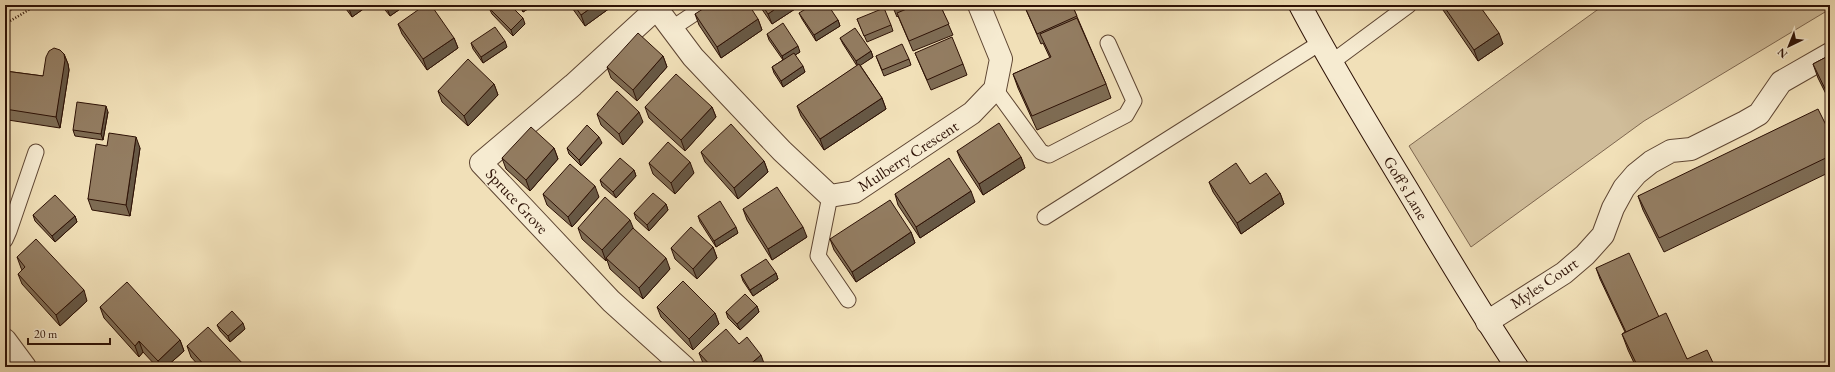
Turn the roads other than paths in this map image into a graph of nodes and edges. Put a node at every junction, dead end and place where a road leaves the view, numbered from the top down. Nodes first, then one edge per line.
1 (707, 5) edge
2 (979, 5) edge
3 (1300, 5) edge
4 (1409, 5) edge
5 (655, 7) edge
6 (671, 29) junction
7 (1108, 43) dead end
8 (1320, 43) junction
9 (1830, 54) edge
10 (1332, 62) junction
11 (995, 89) junction
12 (36, 152) dead end
13 (830, 196) junction
14 (1045, 217) dead end
15 (5, 240) edge
16 (848, 300) dead end
17 (1487, 322) junction
18 (5, 340) edge
19 (25, 367) edge
20 (684, 367) edge
21 (1517, 367) edge

1 - 6 lane
2 - 11 street
3 - 8 street, Goff's Lane
4 - 10 lane
5 - 6 street
5 - 20 street, Spruce Grove
6 - 13 street
7 - 11 lane
8 - 10 street, Goff's Lane
8 - 14 lane
9 - 17 street, Myles Court
10 - 17 street, Goff's Lane
11 - 13 street, Mulberry Crescent
12 - 15 lane
13 - 16 lane
17 - 21 street, Goff's Lane
18 - 19 street

